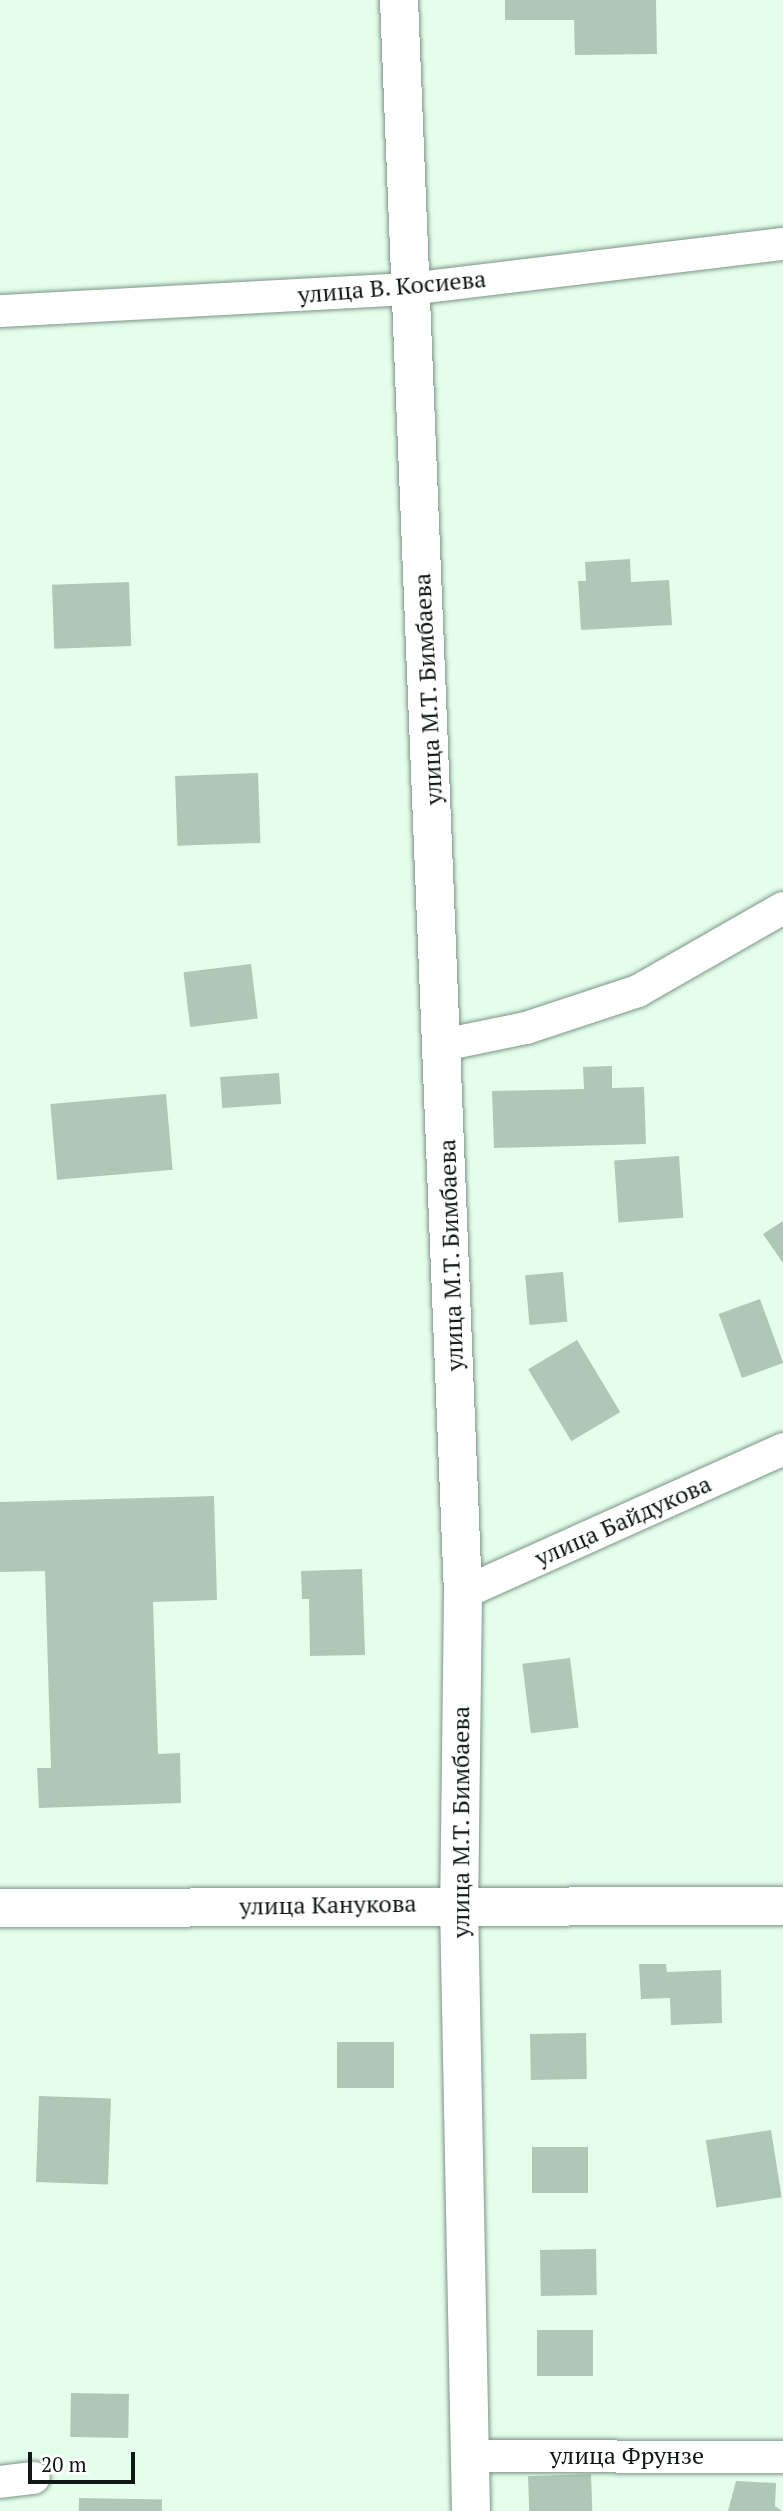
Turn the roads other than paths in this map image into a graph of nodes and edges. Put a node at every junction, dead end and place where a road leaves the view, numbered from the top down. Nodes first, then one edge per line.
1 (399, 0) edge
2 (783, 244) edge
3 (410, 289) junction
4 (0, 311) edge
5 (783, 908) edge
6 (443, 1045) junction
7 (783, 1449) edge
8 (463, 1593) junction
9 (459, 1904) junction
10 (783, 1906) edge
11 (0, 1908) edge
12 (471, 2456) junction
13 (783, 2457) edge
14 (34, 2478) dead end
15 (0, 2482) edge
16 (471, 2511) edge

1 - 3 main road, улица М.Т. Бимбаева
2 - 3 street, улица В. Косиева
3 - 4 street, улица В. Косиева
3 - 6 main road, улица М.Т. Бимбаева
5 - 6 street
6 - 8 main road, улица М.Т. Бимбаева
7 - 8 street, улица Байдукова
8 - 9 main road, улица М.Т. Бимбаева
9 - 10 main road, улица Канукова
9 - 11 main road, улица Канукова
9 - 12 main road, улица М.Т. Бимбаева
12 - 13 street, улица Фрунзе
12 - 16 main road, улица М.Т. Бимбаева
14 - 15 street

